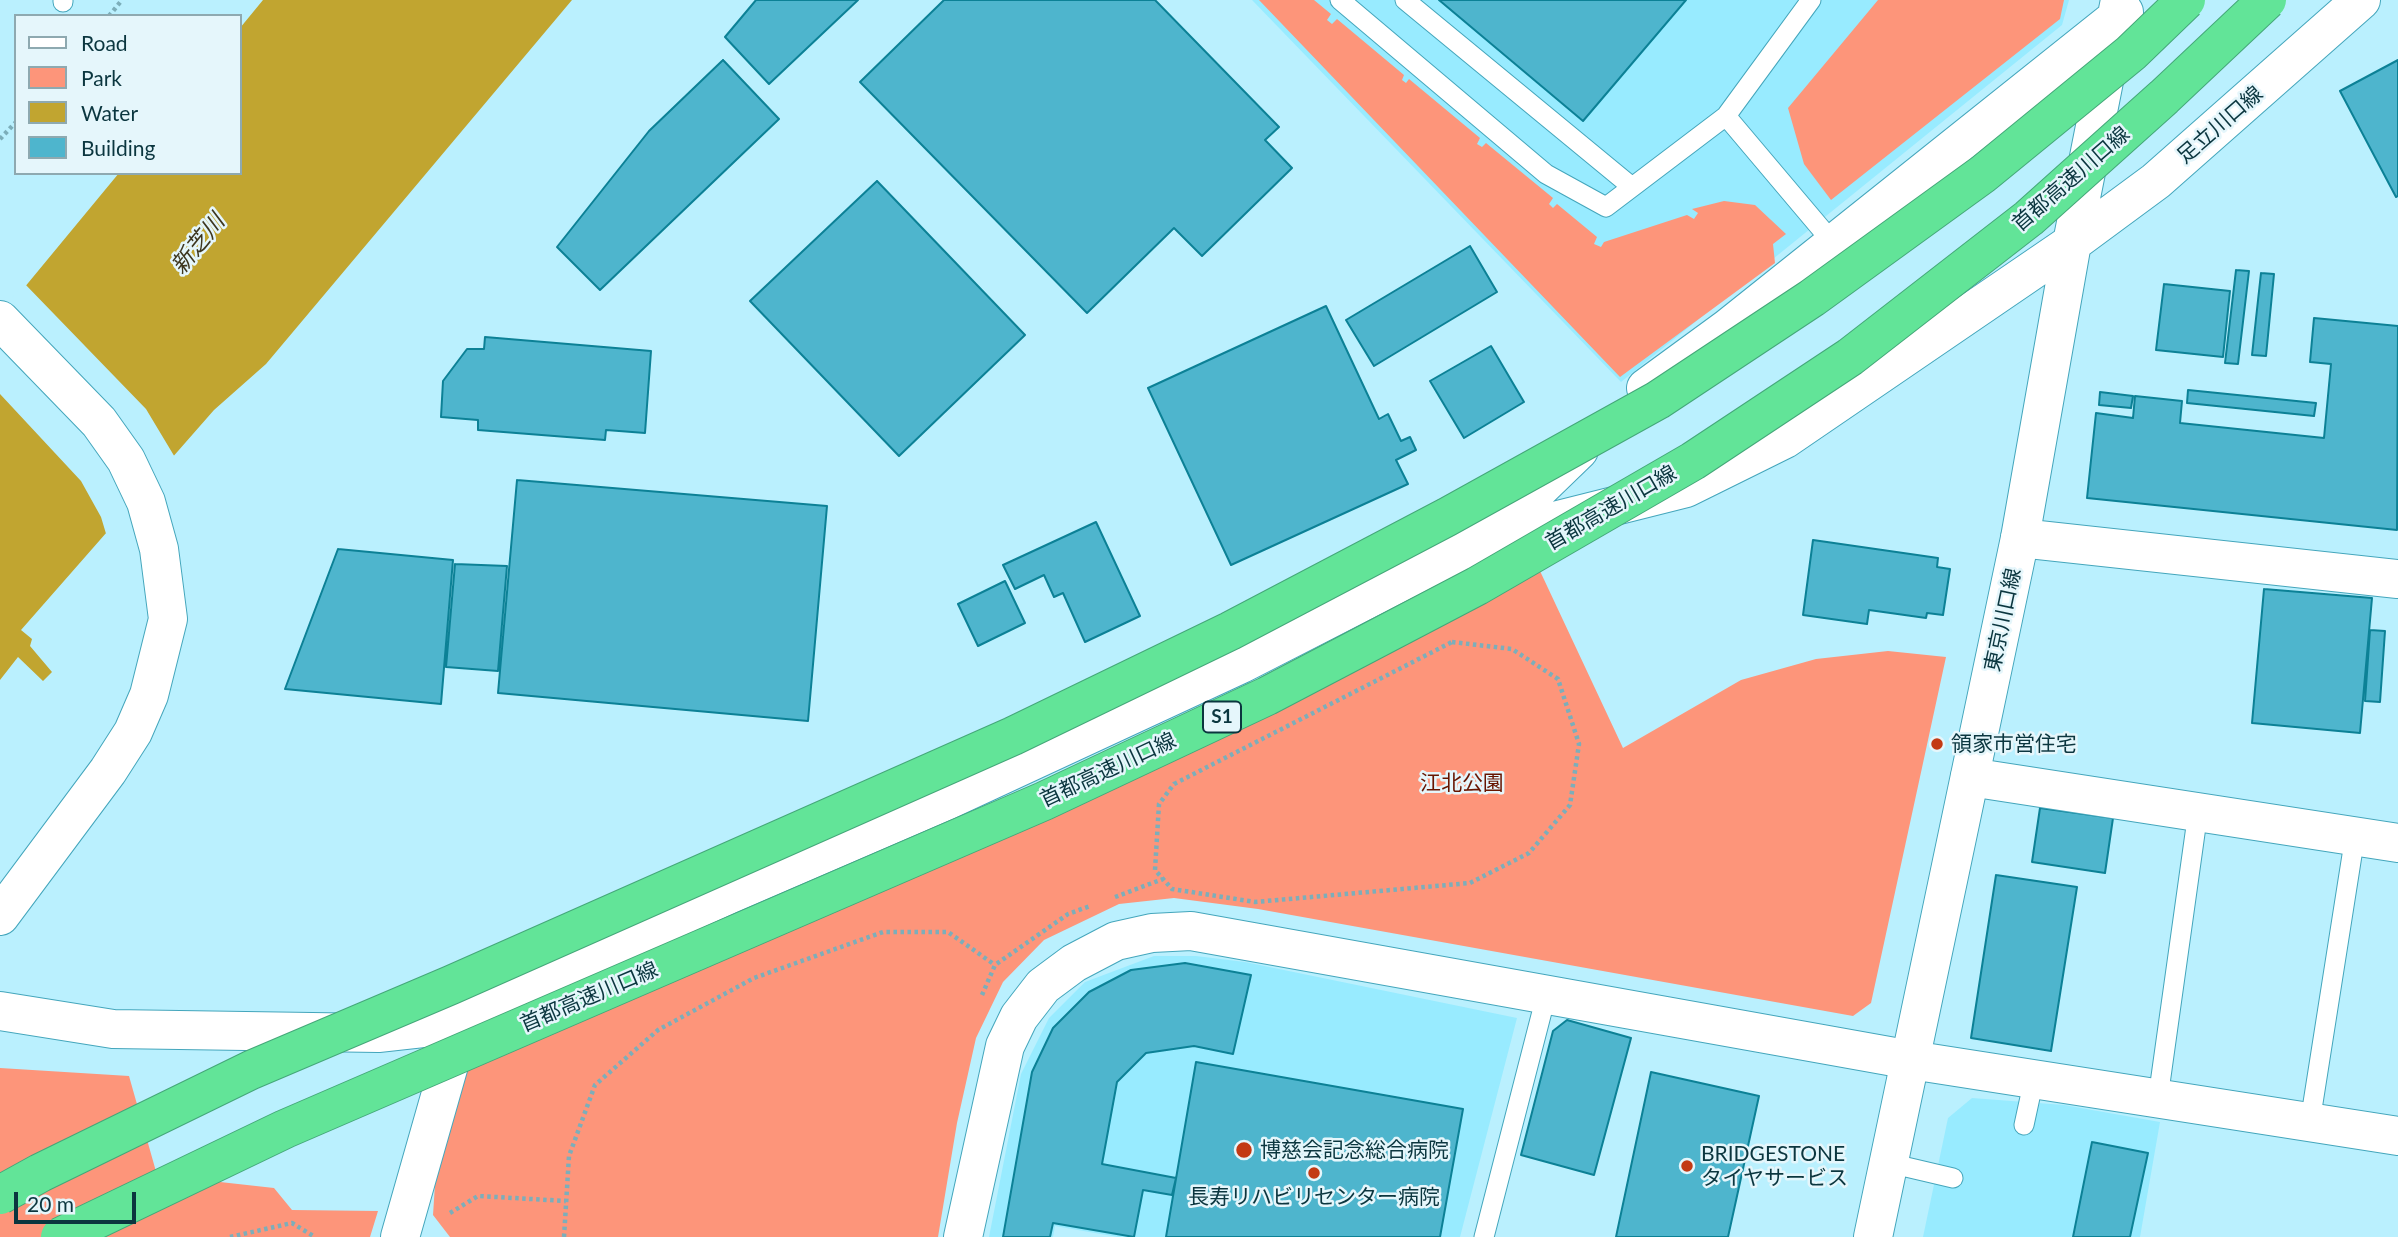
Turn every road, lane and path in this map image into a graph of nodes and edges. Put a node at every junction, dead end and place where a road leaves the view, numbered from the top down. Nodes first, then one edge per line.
1 (122, 0) edge
2 (1340, 0) edge
3 (1405, 0) edge
4 (1811, 0) edge
5 (2186, 0) edge
6 (2267, 0) edge
7 (2361, 0) edge
8 (2125, 6) edge
9 (111, 14) edge
10 (1726, 116) junction
11 (14, 124) edge
12 (0, 139) edge
13 (1632, 187) junction
14 (2073, 243) junction
15 (1834, 244) junction
16 (0, 320) edge
17 (1487, 538) junction
18 (2020, 538) junction
19 (2398, 579) edge
20 (1970, 777) junction
21 (1174, 784) joint
22 (2198, 811) junction
23 (2355, 836) junction
24 (2398, 843) edge
25 (0, 916) edge
26 (995, 965) dead end
27 (1546, 996) junction
28 (0, 1011) edge
29 (463, 1016) junction
30 (1911, 1060) junction
31 (2034, 1079) junction
32 (2158, 1098) junction
33 (2310, 1122) junction
34 (2024, 1125) dead end
35 (2398, 1136) edge
36 (1889, 1163) junction
37 (1953, 1178) dead end
38 (0, 1195) edge
39 (566, 1201) junction
40 (449, 1214) dead end
41 (60, 1237) edge
42 (230, 1237) edge
43 (315, 1237) edge
44 (400, 1237) edge
45 (564, 1237) edge
46 (963, 1237) edge
47 (1484, 1237) edge
48 (1873, 1237) edge

1 - 9 path
2 - 13 lane
3 - 13 lane
4 - 10 lane
5 - 38 highway, bridge
6 - 41 highway, 首都高速川口線 / S1, bridge
7 - 14 street, 足立川口線
8 - 14 street, 東京川口線
8 - 15 street
10 - 13 lane
10 - 15 lane
11 - 12 path
14 - 17 street, 足立川口線
14 - 18 street, 東京川口線
15 - 17 street
16 - 25 street
17 - 29 street
18 - 19 street
18 - 20 street, 東京川口線
20 - 22 street
20 - 30 street, 東京川口線
21 - 21 path
22 - 23 street
22 - 32 lane
23 - 24 street
23 - 33 lane
26 - 39 path
27 - 30 street
27 - 46 street
27 - 47 lane
28 - 29 street
29 - 44 street
30 - 31 street
30 - 36 street, 東京川口線
31 - 32 street
31 - 34 lane
32 - 33 street
33 - 35 street
36 - 37 lane
36 - 48 street, 東京川口線
39 - 40 path
39 - 45 path
42 - 43 path

